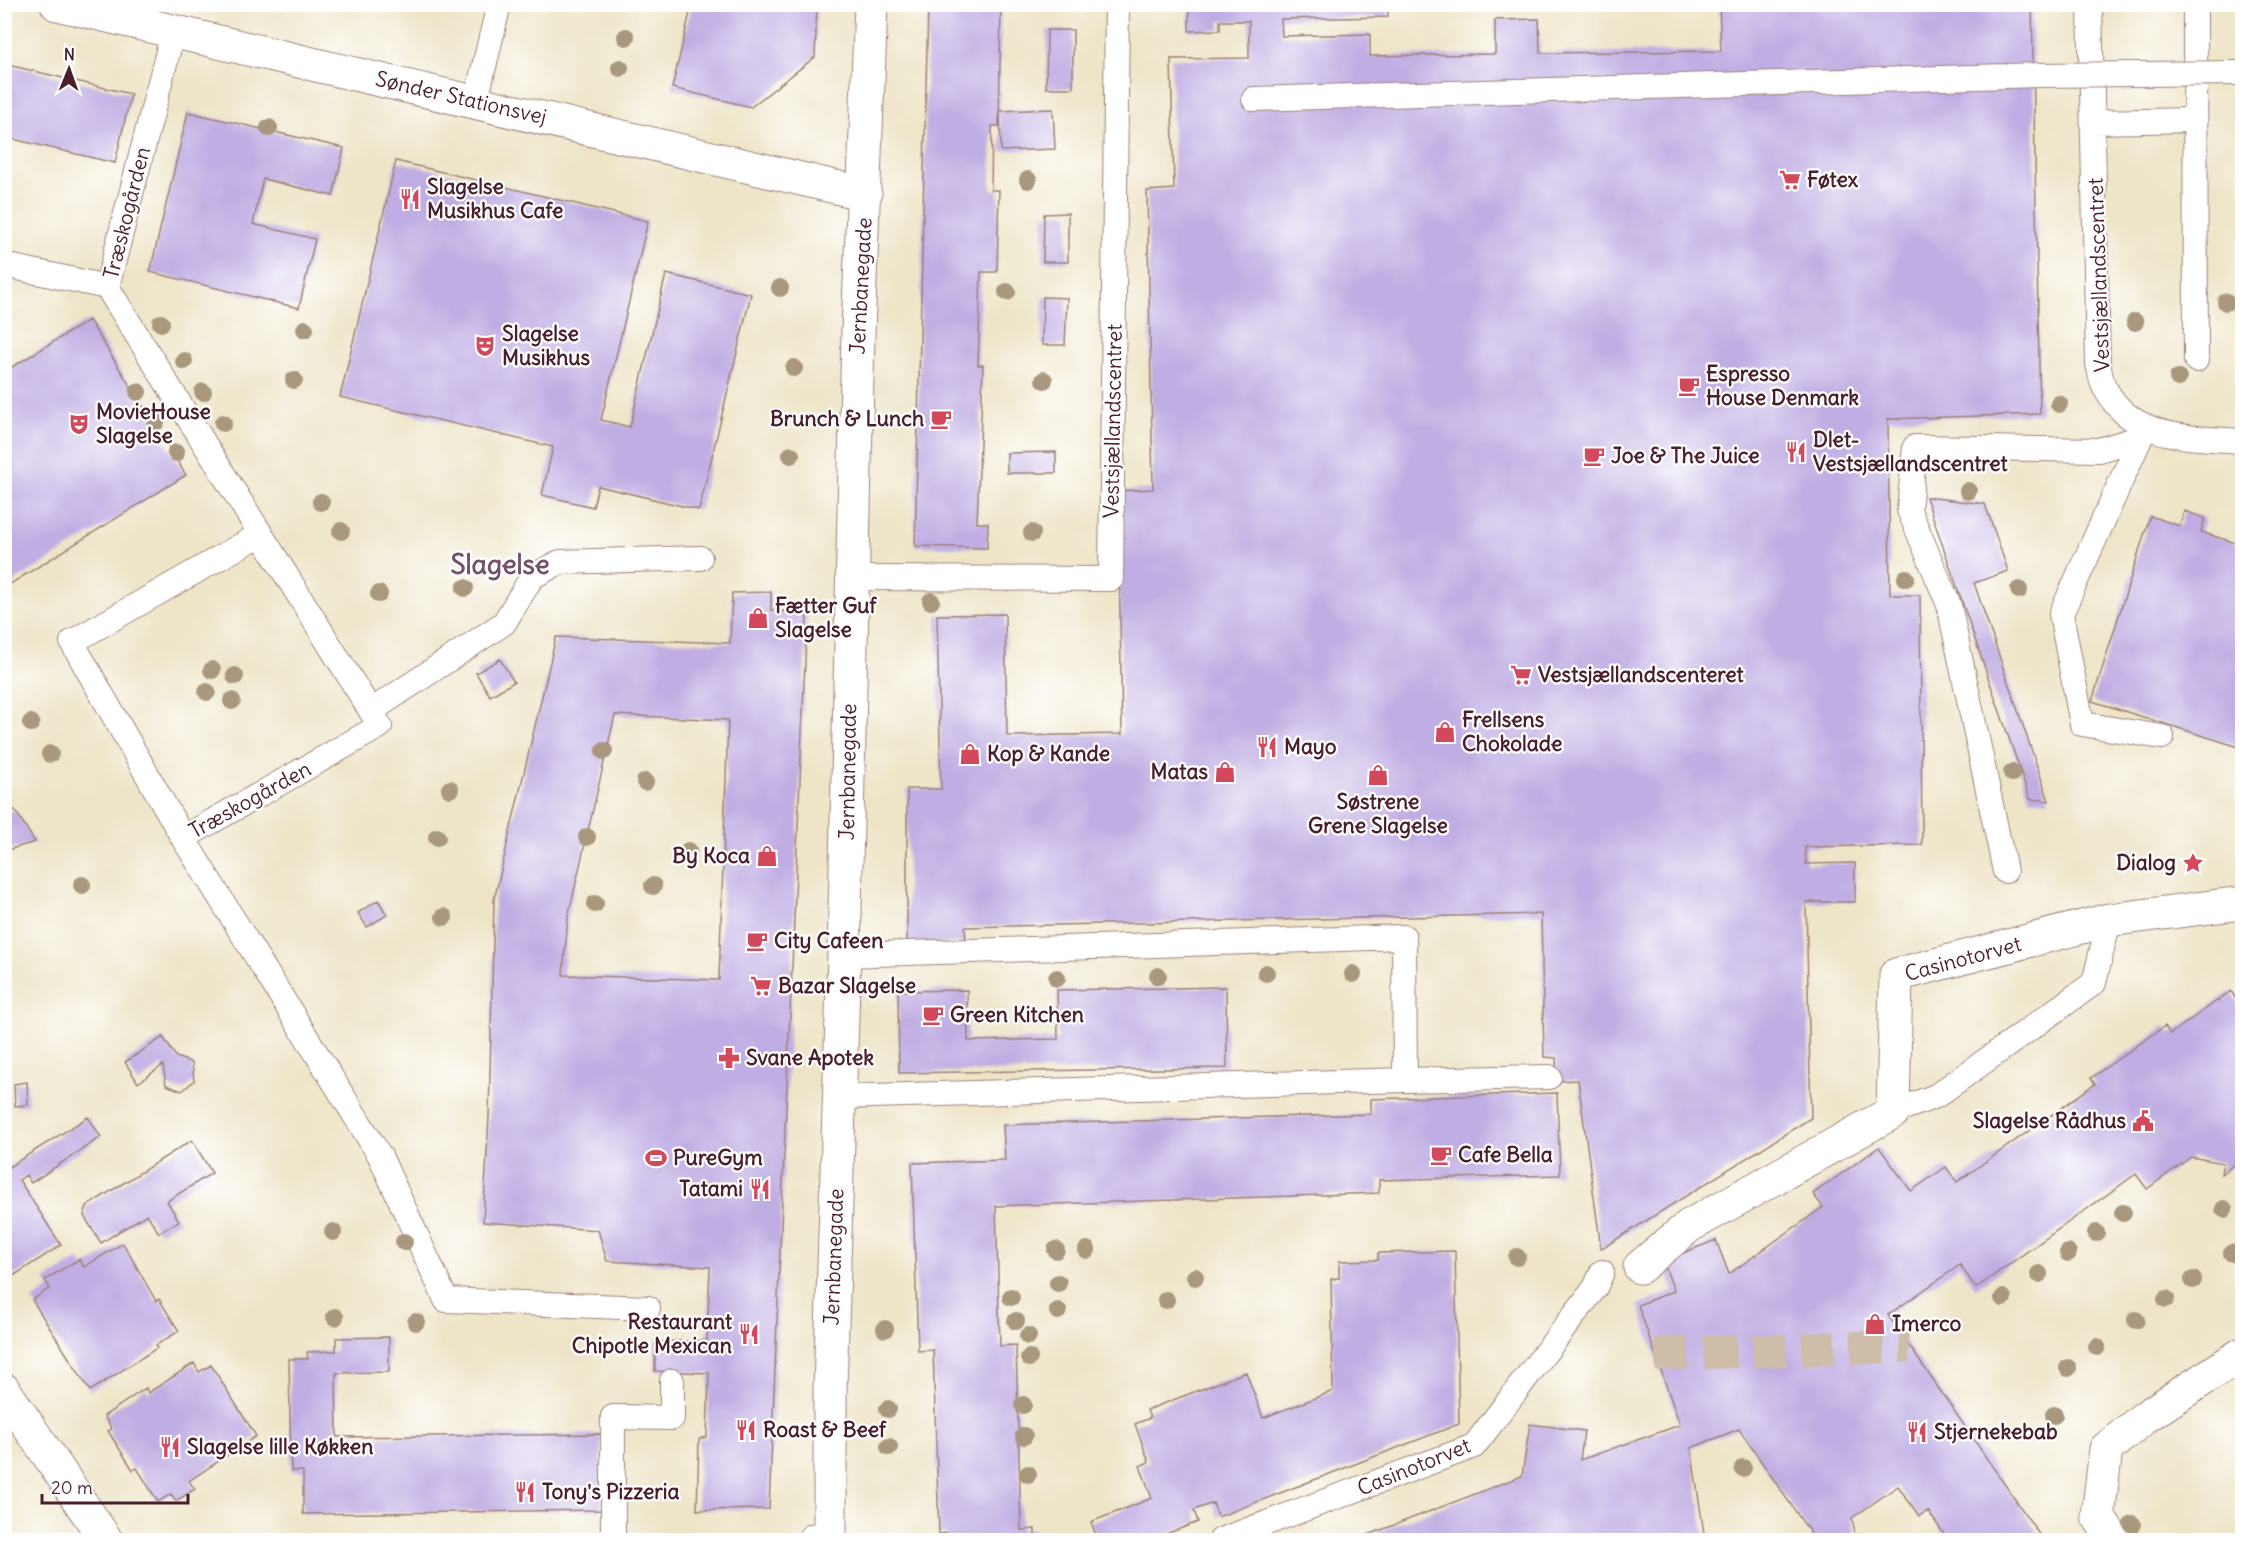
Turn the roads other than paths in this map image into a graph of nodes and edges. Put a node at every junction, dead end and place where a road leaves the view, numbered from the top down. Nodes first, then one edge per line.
1 (57, 4) edge
2 (499, 4) edge
3 (871, 4) edge
4 (1117, 4) edge
5 (2090, 4) edge
6 (2195, 4) edge
7 (173, 32) junction
8 (2242, 73) edge
9 (1254, 99) dead end
10 (476, 100) junction
11 (2195, 120) junction
12 (2093, 122) junction
13 (865, 194) junction
14 (4, 265) edge
15 (107, 287) junction
16 (2196, 360) dead end
17 (2142, 433) junction
18 (2242, 441) edge
19 (261, 534) junction
20 (700, 558) dead end
21 (853, 578) junction
22 (371, 711) junction
23 (2162, 737) dead end
24 (183, 838) junction
25 (2005, 871) dead end
26 (2242, 903) edge
27 (2109, 920) junction
28 (844, 955) junction
29 (1550, 1077) dead end
30 (1405, 1080) junction
31 (839, 1097) junction
32 (1893, 1112) junction
33 (1640, 1267) dead end
34 (1602, 1272) dead end
35 (648, 1308) dead end
36 (2242, 1354) edge
37 (672, 1381) dead end
38 (4, 1390) edge
39 (106, 1540) edge
40 (613, 1540) edge
41 (828, 1540) edge
42 (1221, 1540) edge
43 (2114, 1540) edge

1 - 7 street, Sønder Stationsvej
2 - 10 lane
3 - 13 street, Jernbanegade
4 - 21 lane, Vestsjællandscentret
5 - 12 lane, Vestsjællandscentret
6 - 11 lane
7 - 10 street, Sønder Stationsvej
7 - 15 lane, Træskogården
8 - 9 lane, bridge
10 - 13 street, Sønder Stationsvej
11 - 12 lane
11 - 16 lane
12 - 17 lane, Vestsjællandscentret
13 - 21 street, Jernbanegade
14 - 15 lane
15 - 19 lane, Træskogården
17 - 18 lane, Vestsjællandscentret
17 - 23 lane
17 - 25 lane
19 - 22 lane, Træskogården
19 - 24 lane, Træskogården
20 - 22 lane
21 - 28 street, Jernbanegade
22 - 24 lane, Træskogården
24 - 35 lane
26 - 27 street, Casinotorvet
27 - 32 lane
27 - 32 street, Casinotorvet
28 - 30 lane
28 - 31 street, Jernbanegade
29 - 30 lane
30 - 31 lane
31 - 41 street, Jernbanegade
32 - 33 street
34 - 42 lane, Casinotorvet
36 - 43 street
37 - 40 lane
38 - 39 street

